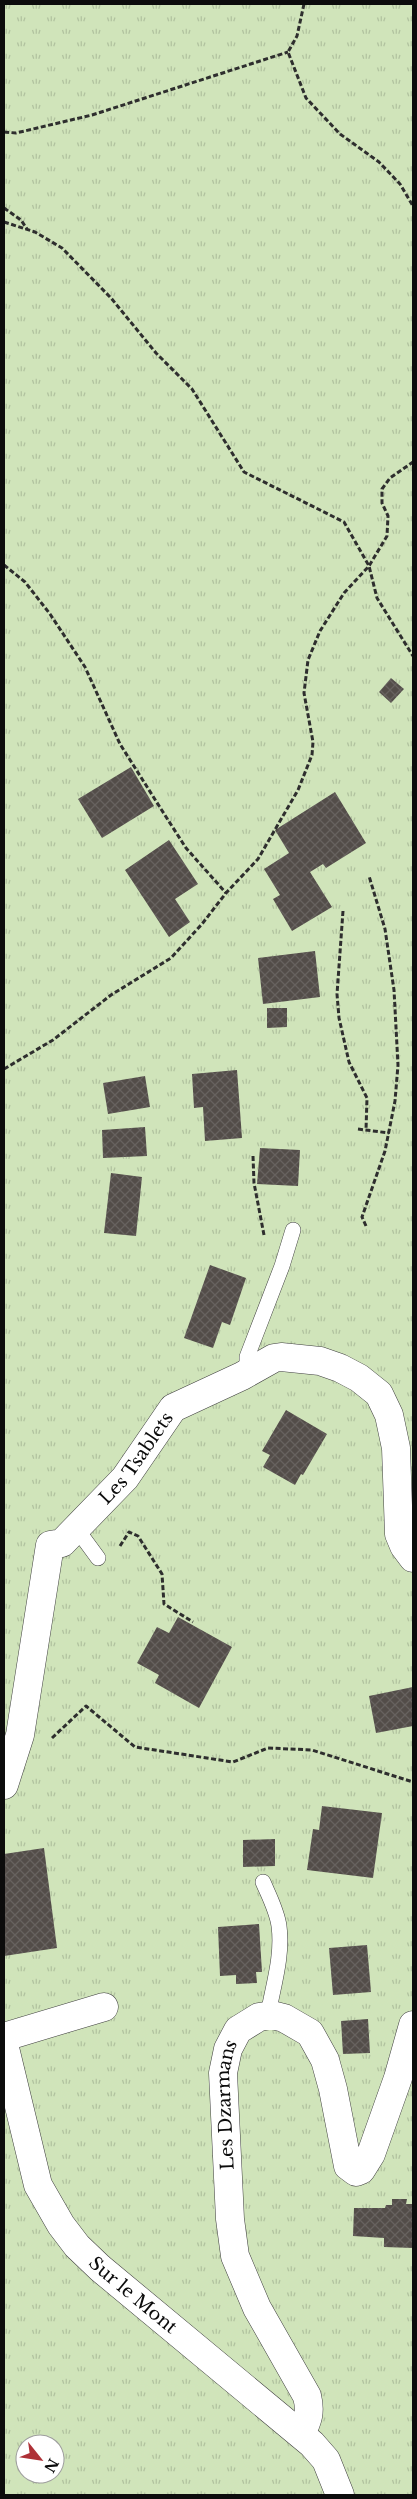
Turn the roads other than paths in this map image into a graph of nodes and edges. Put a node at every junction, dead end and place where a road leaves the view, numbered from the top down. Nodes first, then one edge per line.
1 (293, 1230) dead end
2 (247, 1373) junction
3 (76, 1528) junction
4 (98, 1558) road end
5 (413, 1558) edge
6 (4, 1785) edge
7 (263, 1882) dead end
8 (104, 2007) dead end
9 (268, 2015) junction
10 (413, 2025) edge
11 (4, 2037) edge
12 (4, 2044) edge
13 (301, 2434) junction
14 (340, 2495) edge

1 - 2 lane
2 - 3 street, Les Tsablets
2 - 5 street, Les Tsablets
3 - 4 lane
3 - 6 street, Les Tsablets
7 - 9 lane
8 - 11 street
9 - 10 street
9 - 13 street, Les Dzarmans
12 - 13 street, Sur le Mont
13 - 14 street, Sur le Mont

